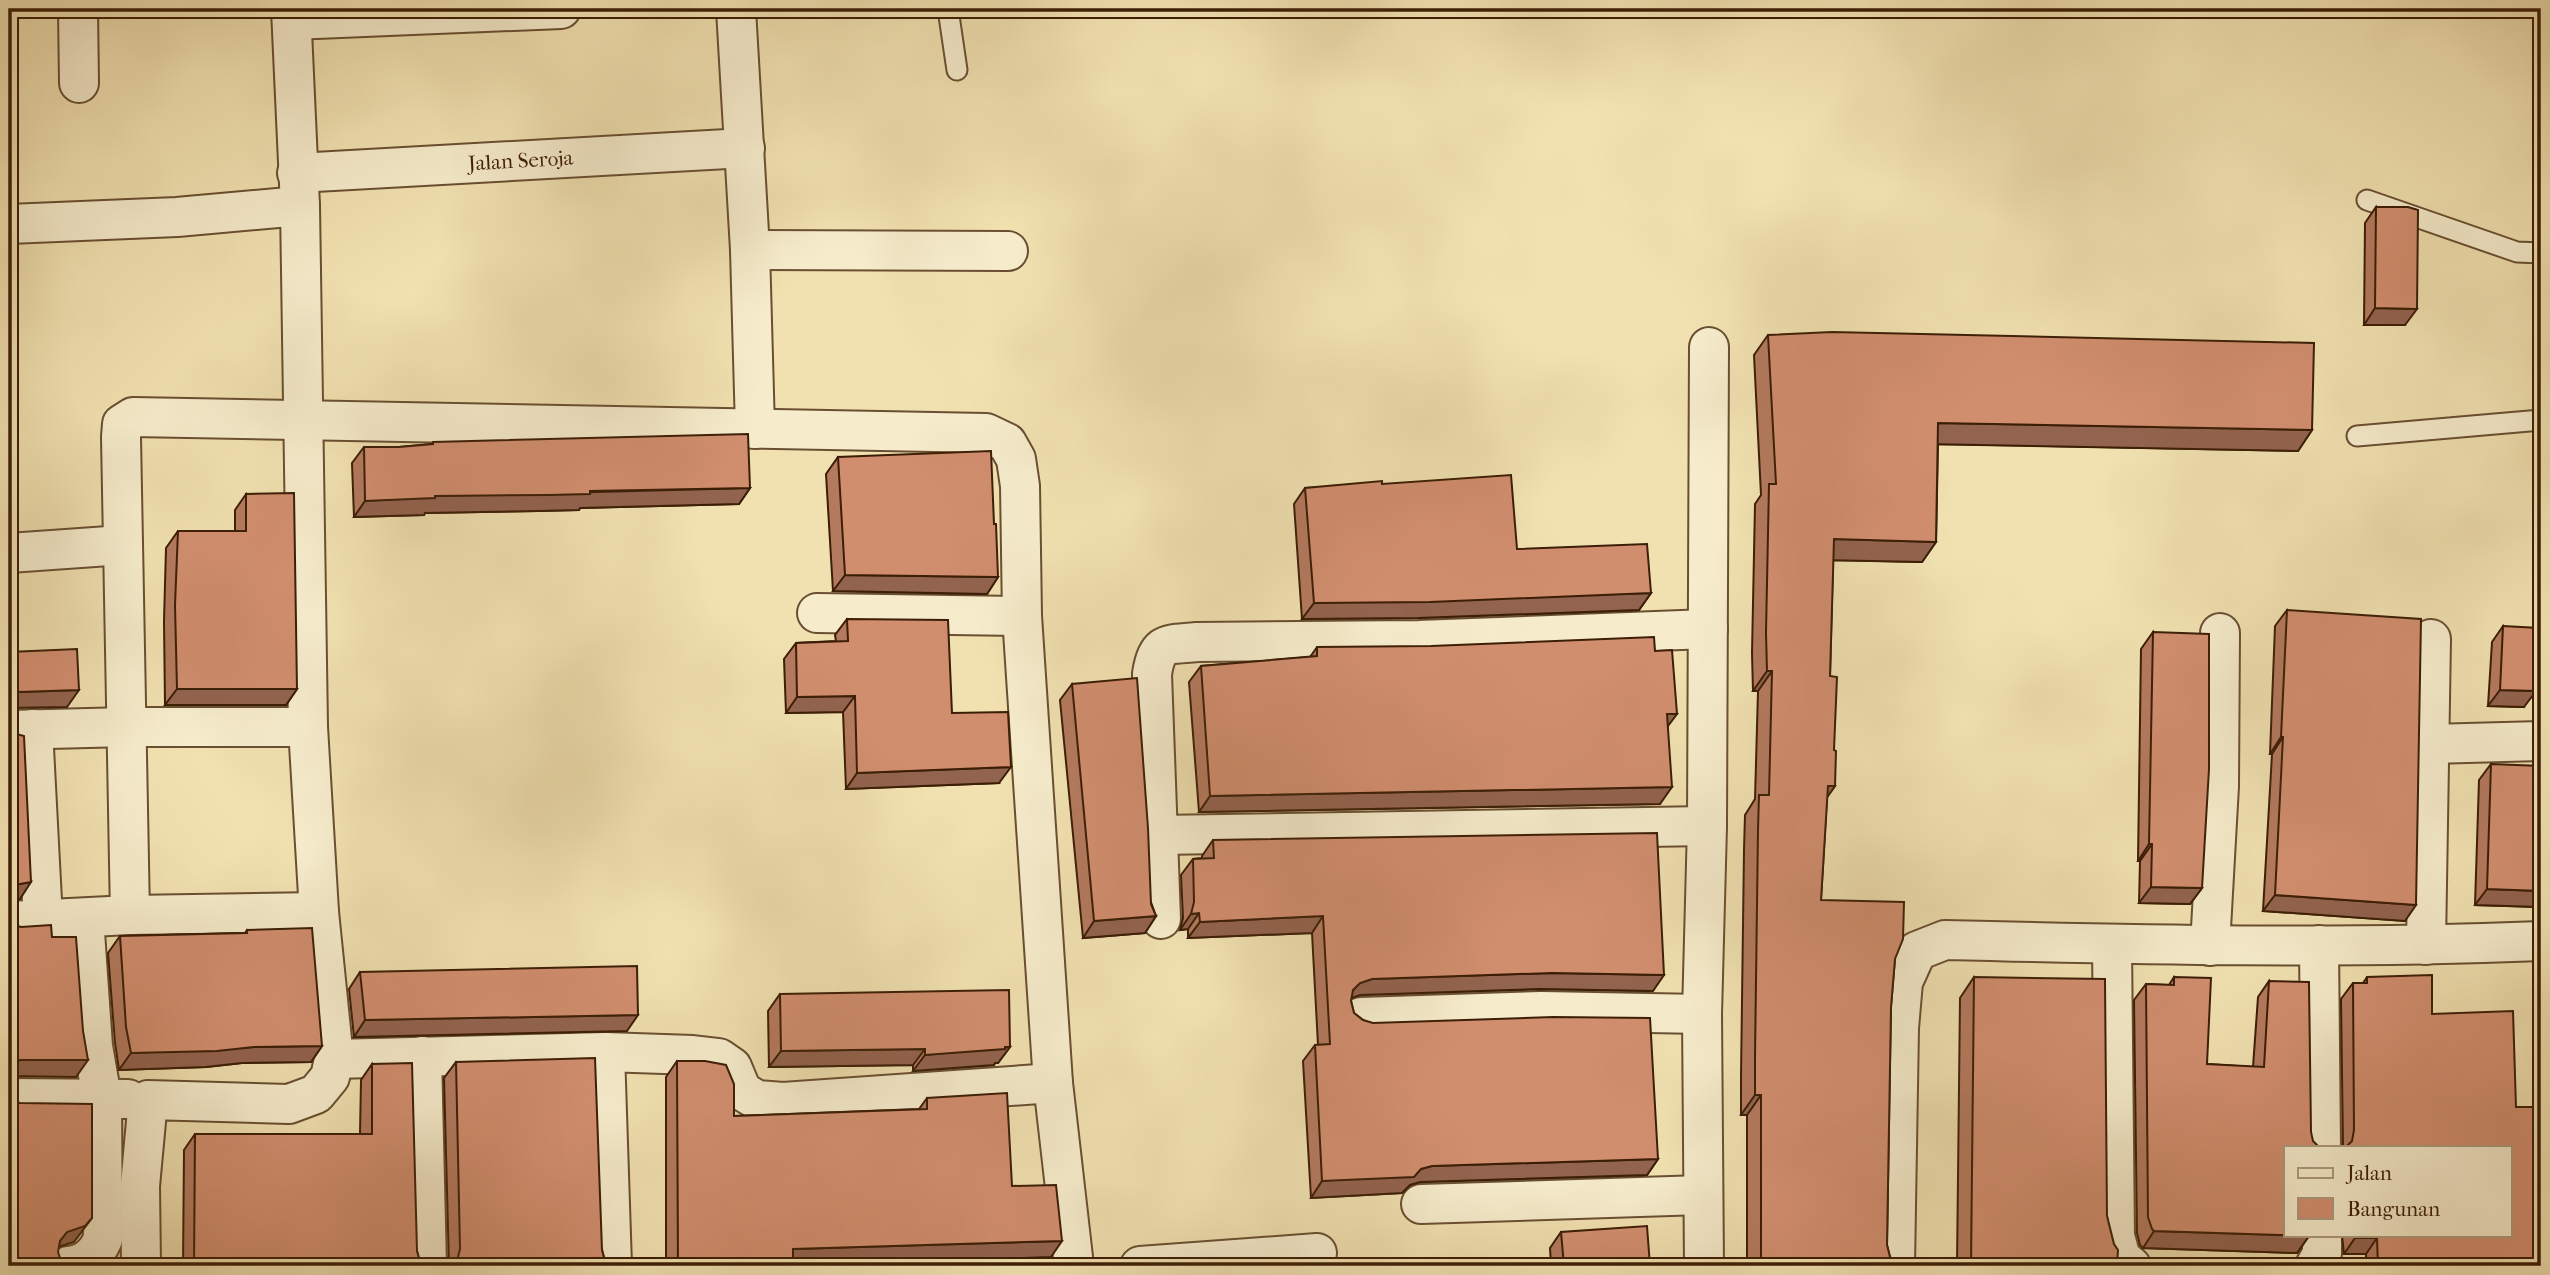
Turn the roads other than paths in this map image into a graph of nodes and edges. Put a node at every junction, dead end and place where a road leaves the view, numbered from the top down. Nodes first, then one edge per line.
1 (79, 9) edge
2 (561, 9) edge
3 (736, 9) edge
4 (948, 9) edge
5 (292, 14) edge
6 (957, 71) dead end
7 (79, 83) dead end
8 (744, 148) junction
9 (298, 189) junction
10 (2367, 200) dead end
11 (9, 224) edge
12 (750, 250) junction
13 (1008, 251) dead end
14 (2541, 253) edge
15 (1709, 347) dead end
16 (303, 419) junction
17 (2541, 420) edge
18 (755, 429) junction
19 (2357, 436) dead end
20 (123, 545) junction
21 (9, 552) edge
22 (817, 613) dead end
23 (1022, 616) junction
24 (1708, 629) junction
25 (2220, 633) dead end
26 (2431, 639) dead end
27 (128, 727) junction
28 (308, 727) junction
29 (21, 730) edge
30 (2541, 741) edge
31 (2430, 744) junction
32 (1707, 826) junction
33 (1158, 835) junction
34 (318, 912) junction
35 (130, 915) junction
36 (84, 918) junction
37 (1161, 919) dead end
38 (26, 920) edge
39 (2541, 941) edge
40 (2112, 944) junction
41 (2319, 945) junction
42 (2210, 946) junction
43 (2426, 946) junction
44 (1702, 1014) junction
45 (1361, 1017) edge
46 (605, 1052) junction
47 (422, 1056) junction
48 (334, 1059) junction
49 (1053, 1083) junction
50 (9, 1098) edge
51 (102, 1098) junction
52 (148, 1100) junction
53 (2321, 1146) edge
54 (1702, 1195) junction
55 (1421, 1203) dead end
56 (2322, 1236) edge
57 (1317, 1253) dead end
58 (68, 1266) edge
59 (141, 1266) edge
60 (427, 1266) edge
61 (612, 1266) edge
62 (1074, 1266) edge
63 (1140, 1266) edge
64 (1704, 1266) edge
65 (1895, 1266) edge
66 (2131, 1266) edge
67 (2315, 1266) edge

1 - 7 street
2 - 5 street
3 - 8 street
4 - 6 lane
5 - 9 street
8 - 9 street, Jalan Seroja
8 - 12 street
9 - 11 street, Jalan Seroja
9 - 16 street
10 - 14 lane
12 - 13 street
12 - 18 street
15 - 24 street
16 - 18 street
16 - 20 street
16 - 28 street
17 - 19 lane
18 - 23 street
20 - 21 street
20 - 27 street
22 - 23 street
23 - 49 street
24 - 32 street
24 - 33 street
25 - 42 street
26 - 31 street
27 - 28 street
27 - 29 street
27 - 35 street
28 - 34 street
29 - 38 street
30 - 31 street
31 - 43 street
32 - 33 street
32 - 44 street
33 - 37 street
34 - 35 street
34 - 48 street
35 - 36 street
36 - 38 street
36 - 51 street
39 - 43 street
40 - 42 street
40 - 65 street
40 - 66 street
41 - 42 street
41 - 43 street
41 - 53 street
44 - 45 street
44 - 54 street
46 - 47 street
46 - 49 street
46 - 61 street
47 - 48 street
47 - 60 street
48 - 52 street
49 - 62 street
50 - 51 street
51 - 52 street
51 - 58 street
52 - 59 street
54 - 55 street
54 - 64 street
56 - 67 street
57 - 63 street

